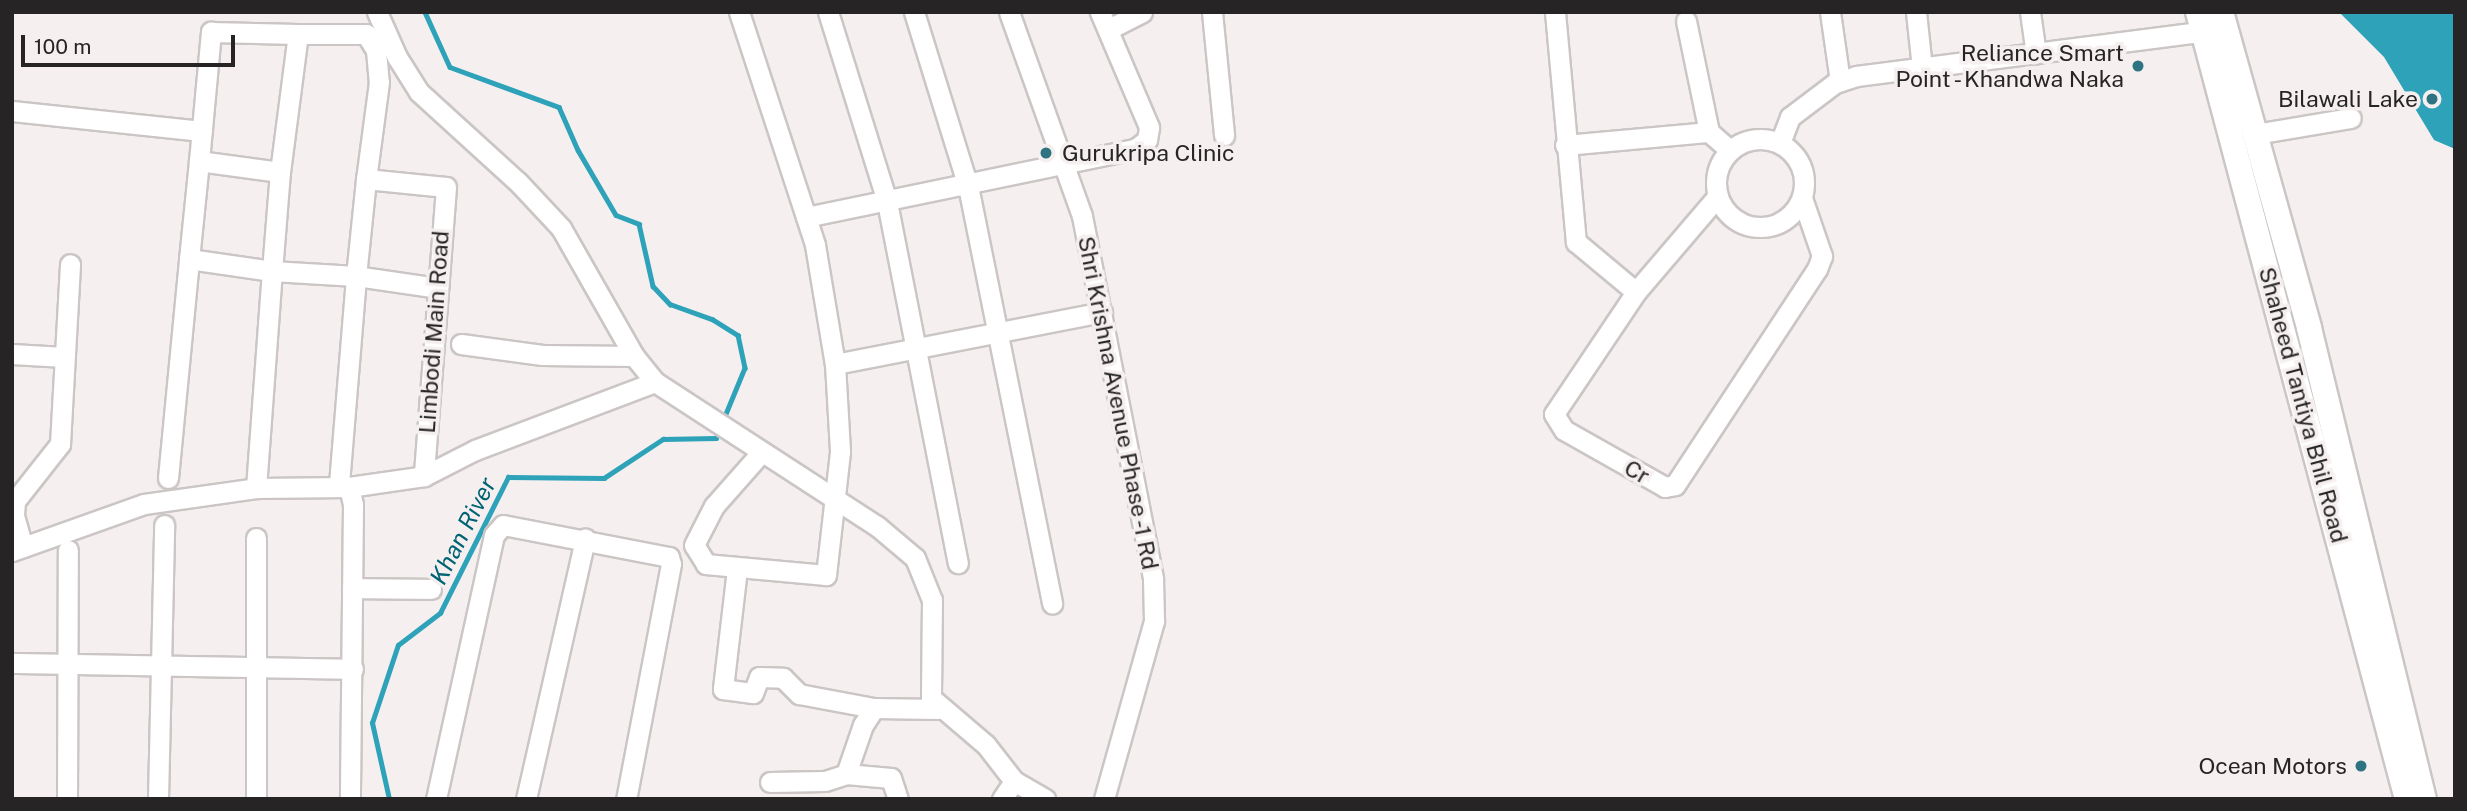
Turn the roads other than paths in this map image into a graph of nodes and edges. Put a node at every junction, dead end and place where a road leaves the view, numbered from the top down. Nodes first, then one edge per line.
1 (377, 12) edge
2 (739, 12) edge
3 (828, 12) edge
4 (914, 12) edge
5 (1009, 12) edge
6 (1142, 12) edge
7 (1212, 12) edge
8 (1555, 12) edge
9 (1830, 12) edge
10 (1916, 12) edge
11 (2030, 12) edge
12 (1105, 21) edge
13 (1686, 21) dead end
14 (2212, 21) edge
15 (298, 34) junction
16 (2036, 54) junction
17 (1922, 68) junction
18 (1840, 82) junction
19 (12, 111) edge
20 (2351, 118) dead end
21 (202, 131) junction
22 (1709, 132) junction
23 (2255, 134) junction
24 (1224, 135) dead end
25 (1780, 143) junction
26 (1565, 145) junction
27 (1730, 150) junction
28 (199, 161) junction
29 (1061, 165) junction
30 (280, 172) junction
31 (366, 179) junction
32 (968, 186) junction
33 (1717, 197) junction
34 (1802, 198) junction
35 (887, 202) junction
36 (806, 216) junction
37 (189, 260) junction
38 (70, 264) dead end
39 (272, 271) junction
40 (356, 276) junction
41 (438, 288) junction
42 (1636, 292) junction
43 (1102, 312) junction
44 (1000, 333) junction
45 (461, 344) dead end
46 (917, 346) junction
47 (12, 354) edge
48 (634, 356) junction
49 (64, 357) junction
50 (835, 364) junction
51 (655, 382) junction
52 (760, 454) junction
53 (424, 476) junction
54 (168, 478) dead end
55 (256, 488) junction
56 (348, 492) junction
57 (836, 502) junction
58 (164, 525) dead end
59 (256, 538) dead end
60 (585, 539) junction
61 (18, 549) edge
62 (68, 550) dead end
63 (958, 564) dead end
64 (737, 569) junction
65 (352, 588) junction
66 (431, 589) dead end
67 (1052, 604) dead end
68 (12, 663) edge
69 (67, 663) junction
70 (161, 664) junction
71 (256, 665) junction
72 (353, 669) junction
73 (874, 708) junction
74 (938, 709) junction
75 (846, 774) junction
76 (770, 782) dead end
77 (1029, 792) edge
78 (67, 799) edge
79 (158, 799) edge
80 (256, 799) edge
81 (350, 799) edge
82 (436, 799) edge
83 (526, 799) edge
84 (626, 799) edge
85 (898, 799) edge
86 (1002, 799) edge
87 (1104, 799) edge
88 (2407, 799) edge
89 (2424, 799) edge

1 - 48 street
2 - 36 street
3 - 35 street
4 - 32 street
5 - 29 street, Shri Krishna Avenue Phase -1 Rd
6 - 12 street
7 - 24 street
8 - 26 street
9 - 18 street
10 - 17 street
11 - 16 street
12 - 29 street
13 - 22 street
14 - 16 street
14 - 23 main road, Shaheed Tantiya Bhil Road
14 - 88 main road, Shaheed Tantiya Bhil Road
15 - 21 street
15 - 30 street
15 - 31 street
16 - 17 street
17 - 18 street
18 - 25 street
19 - 21 street
20 - 23 street
21 - 28 street
22 - 26 street
22 - 27 street
23 - 89 main road, Shaheed Tantiya Bhil Road
25 - 27 street
25 - 34 street
26 - 42 street
27 - 33 street
28 - 30 street
28 - 37 street
29 - 32 street
29 - 43 street, Shri Krishna Avenue Phase -1 Rd
30 - 39 street
31 - 40 street
31 - 41 street, Limbodi Main Road
32 - 35 street
32 - 44 street
33 - 34 street
33 - 42 street, Cr
34 - 42 street, Cr
35 - 36 street
35 - 46 street
36 - 50 street
37 - 39 street
37 - 54 street
38 - 49 street
39 - 40 street
39 - 55 street
40 - 41 street
40 - 56 street
41 - 53 street, Limbodi Main Road
43 - 44 street
43 - 87 street, Shri Krishna Avenue Phase -1 Rd
44 - 46 street
44 - 67 street
45 - 48 street
46 - 50 street
46 - 63 street
47 - 49 street
48 - 51 street
49 - 61 street
50 - 57 street
51 - 52 street
51 - 53 street, Limbodi Main Road
52 - 57 street
52 - 64 street
53 - 56 street, Limbodi Main Road
55 - 56 street, Limbodi Main Road
55 - 61 street, Limbodi Main Road
56 - 65 street
57 - 64 street
57 - 74 street
58 - 70 street
59 - 71 street
60 - 82 street
60 - 83 street
60 - 84 street
62 - 69 street
64 - 73 street
65 - 66 street
65 - 72 street
68 - 69 street
69 - 70 street
69 - 78 street
70 - 71 street
70 - 79 street
71 - 72 street
71 - 80 street
72 - 81 street
73 - 74 street
73 - 75 street
74 - 77 street
75 - 76 street
75 - 85 street
77 - 86 street

